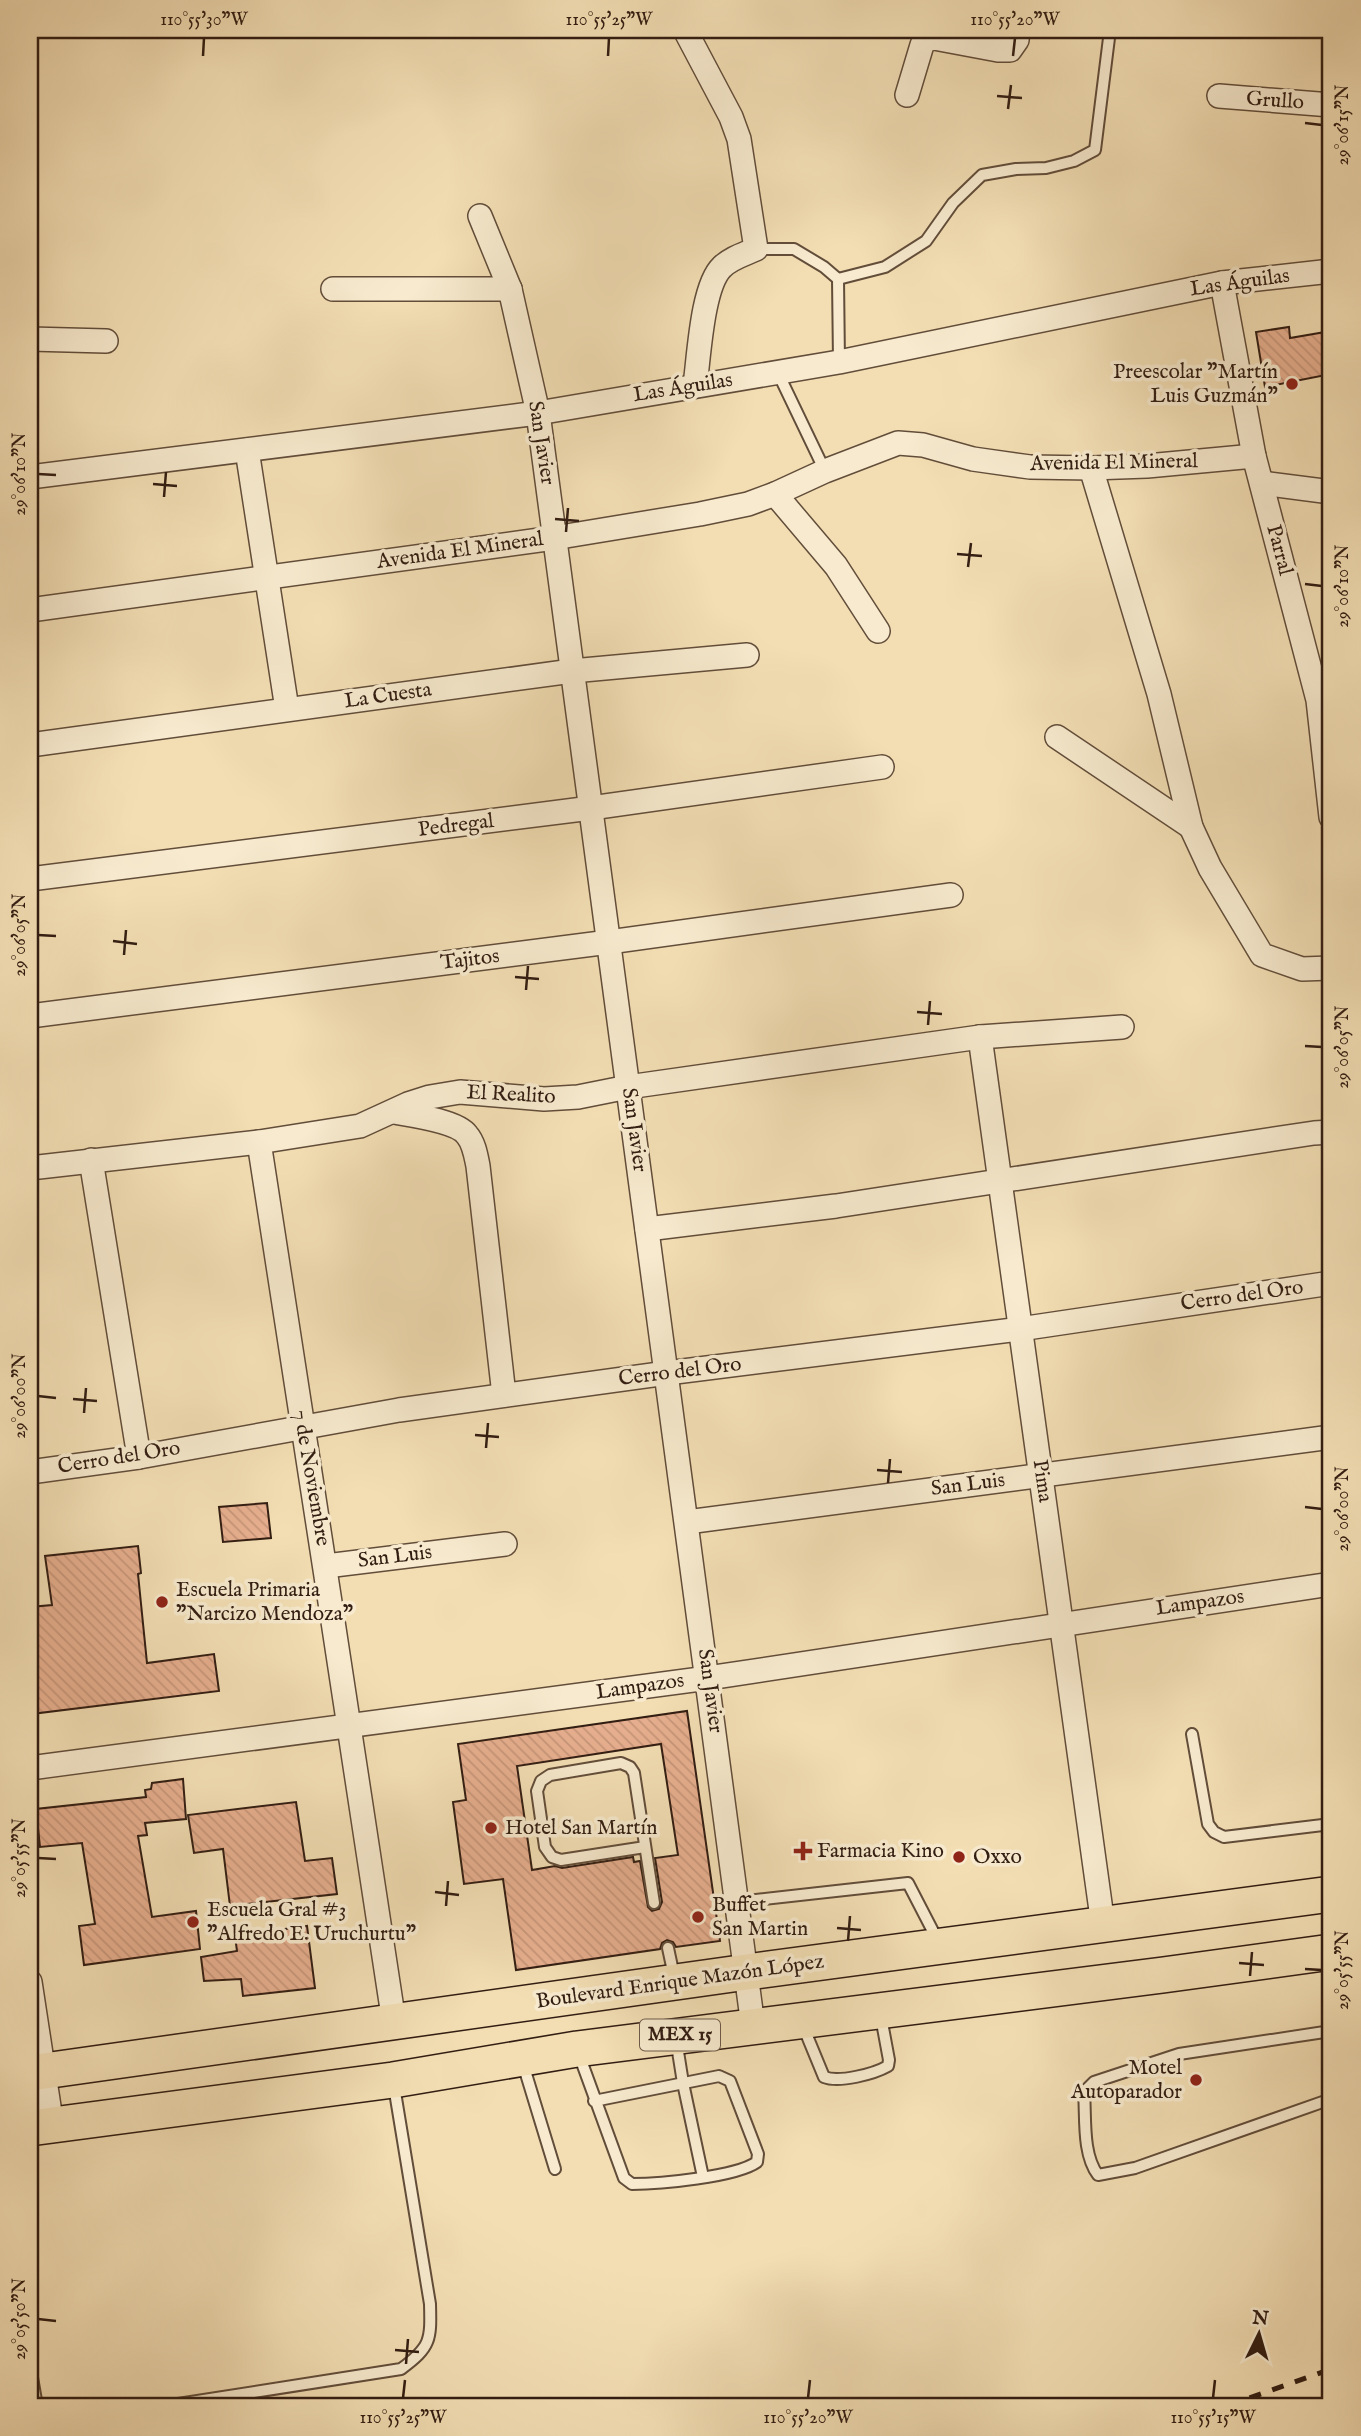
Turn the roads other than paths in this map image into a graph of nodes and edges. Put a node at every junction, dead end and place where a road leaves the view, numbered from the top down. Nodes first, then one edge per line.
1 (685, 30) edge
2 (1018, 30) edge
3 (1110, 30) edge
4 (907, 95) dead end
5 (1219, 96) dead end
6 (1331, 105) edge
7 (480, 216) dead end
8 (756, 249) junction
9 (1331, 271) edge
10 (838, 279) junction
11 (1222, 283) junction
12 (333, 289) dead end
13 (510, 289) junction
14 (30, 339) edge
15 (106, 341) dead end
16 (839, 362) junction
17 (778, 373) junction
18 (695, 385) junction
19 (538, 414) junction
20 (247, 450) junction
21 (1254, 456) junction
22 (1091, 468) junction
23 (825, 471) junction
24 (30, 477) edge
25 (1262, 484) junction
26 (1331, 492) edge
27 (775, 494) junction
28 (554, 538) junction
29 (268, 578) junction
30 (30, 610) edge
31 (878, 631) dead end
32 (747, 655) dead end
33 (572, 671) junction
34 (1325, 699) edge
35 (287, 709) junction
36 (1057, 737) dead end
37 (30, 745) edge
38 (882, 767) dead end
39 (591, 808) junction
40 (1331, 817) edge
41 (1191, 827) junction
42 (30, 879) edge
43 (951, 895) dead end
44 (609, 942) junction
45 (1331, 968) edge
46 (30, 1016) edge
47 (1122, 1027) dead end
48 (980, 1037) junction
49 (628, 1087) junction
50 (394, 1111) junction
51 (1331, 1132) edge
52 (259, 1142) junction
53 (91, 1160) junction
54 (30, 1168) edge
55 (1000, 1180) junction
56 (647, 1229) junction
57 (1331, 1283) edge
58 (1020, 1329) junction
59 (667, 1373) junction
60 (505, 1395) junction
61 (302, 1426) junction
62 (1331, 1437) edge
63 (139, 1457) junction
64 (30, 1472) edge
65 (1042, 1475) junction
66 (687, 1522) junction
67 (505, 1544) dead end
68 (326, 1566) junction
69 (1331, 1584) edge
70 (1061, 1623) junction
71 (708, 1678) junction
72 (351, 1727) junction
73 (1192, 1734) dead end
74 (30, 1768) edge
75 (1330, 1824) edge
76 (646, 1847) junction
77 (1331, 1854) edge
78 (1331, 1894) edge
79 (738, 1902) junction
80 (654, 1903) dead end
81 (1102, 1925) junction
82 (941, 1946) junction
83 (668, 1948) dead end
84 (1331, 1952) edge
85 (747, 1972) junction
86 (30, 1982) edge
87 (675, 1982) junction
88 (880, 2010) junction
89 (800, 2020) junction
90 (394, 2022) junction
91 (753, 2026) junction
92 (1331, 2031) edge
93 (676, 2036) junction
94 (577, 2049) junction
95 (521, 2058) junction
96 (37, 2072) edge
97 (393, 2080) junction
98 (683, 2082) junction
99 (1331, 2099) edge
100 (594, 2101) junction
101 (41, 2127) edge
102 (555, 2169) dead end
103 (703, 2177) junction
104 (30, 2365) edge
105 (37, 2406) edge
106 (165, 2406) edge

1 - 8 street
2 - 4 street
3 - 10 lane
5 - 6 street, Grullo
7 - 13 street, San Javier
8 - 10 lane
8 - 18 street
9 - 11 street, Las Águilas
10 - 16 lane
11 - 16 street, Las Águilas
11 - 21 street, Parral
12 - 13 street
13 - 19 street, San Javier
14 - 15 street
16 - 17 street, Las Águilas
17 - 18 street, Las Águilas
17 - 23 lane
18 - 19 street, Las Águilas
19 - 20 street, Las Águilas
19 - 28 street, San Javier
20 - 24 street, Las Águilas
20 - 29 street
21 - 22 street, Avenida El Mineral
21 - 25 street, Parral
22 - 23 street, Avenida El Mineral
22 - 41 street
23 - 27 street, Avenida El Mineral
25 - 26 street
25 - 34 street, Parral
27 - 28 street, Avenida El Mineral
27 - 31 street
28 - 29 street, Avenida El Mineral
28 - 33 street, San Javier
29 - 30 street, Avenida El Mineral
29 - 35 street
32 - 33 street, La Cuesta
33 - 35 street, La Cuesta
33 - 39 street, San Javier
34 - 40 street, Parral
35 - 37 street, La Cuesta
36 - 41 street
38 - 39 street, Pedregal
39 - 42 street, Pedregal
39 - 44 street, San Javier
41 - 45 street
43 - 44 street, Tajitos
44 - 46 street, Tajitos
44 - 49 street, San Javier
47 - 48 street, El Realito
48 - 49 street, El Realito
48 - 55 street, Pima
49 - 50 street, El Realito
49 - 56 street, San Javier
50 - 52 street, El Realito
50 - 60 street
51 - 55 street
52 - 53 street, El Realito
52 - 61 street, 7 de Noviembre
53 - 54 street, El Realito
53 - 63 street
55 - 56 street
55 - 58 street, Pima
56 - 59 street, San Javier
57 - 58 street, Cerro del Oro
58 - 59 street, Cerro del Oro
58 - 65 street, Pima
59 - 60 street, Cerro del Oro
59 - 66 street, San Javier
60 - 61 street, Cerro del Oro
61 - 63 street, Cerro del Oro
61 - 68 street, 7 de Noviembre
62 - 65 street, San Luis
63 - 64 street, Cerro del Oro
65 - 66 street, San Luis
65 - 70 street, Pima
66 - 71 street, San Javier
67 - 68 street, San Luis
68 - 72 street, 7 de Noviembre
69 - 70 street, Lampazos
70 - 71 street, Lampazos
70 - 81 street, Pima
71 - 72 street, Lampazos
71 - 79 street, San Javier
72 - 74 street, Lampazos
72 - 90 street, 7 de Noviembre
73 - 75 lane
75 - 77 lane
76 - 76 lane
76 - 80 lane
78 - 81 main road, Boulevard Enrique Mazón López
79 - 82 lane
79 - 85 street, San Javier
81 - 82 main road, Boulevard Enrique Mazón López
82 - 85 main road, Boulevard Enrique Mazón López
83 - 87 lane
84 - 88 main road, MEX 15
85 - 87 main road, Boulevard Enrique Mazón López
85 - 91 street, San Javier
86 - 96 street
87 - 90 main road, Boulevard Enrique Mazón López
88 - 89 main road, MEX 15
88 - 89 lane
89 - 91 main road, MEX 15
90 - 96 main road, Boulevard Enrique Mazón López
91 - 93 main road, MEX 15
92 - 99 lane
93 - 94 main road, MEX 15
93 - 98 lane
94 - 95 main road, MEX 15
94 - 100 lane
95 - 97 main road, MEX 15
95 - 102 lane
96 - 101 street
97 - 101 main road, MEX 15
97 - 106 lane
98 - 100 lane
98 - 103 lane
98 - 103 lane
100 - 103 lane
104 - 105 lane

